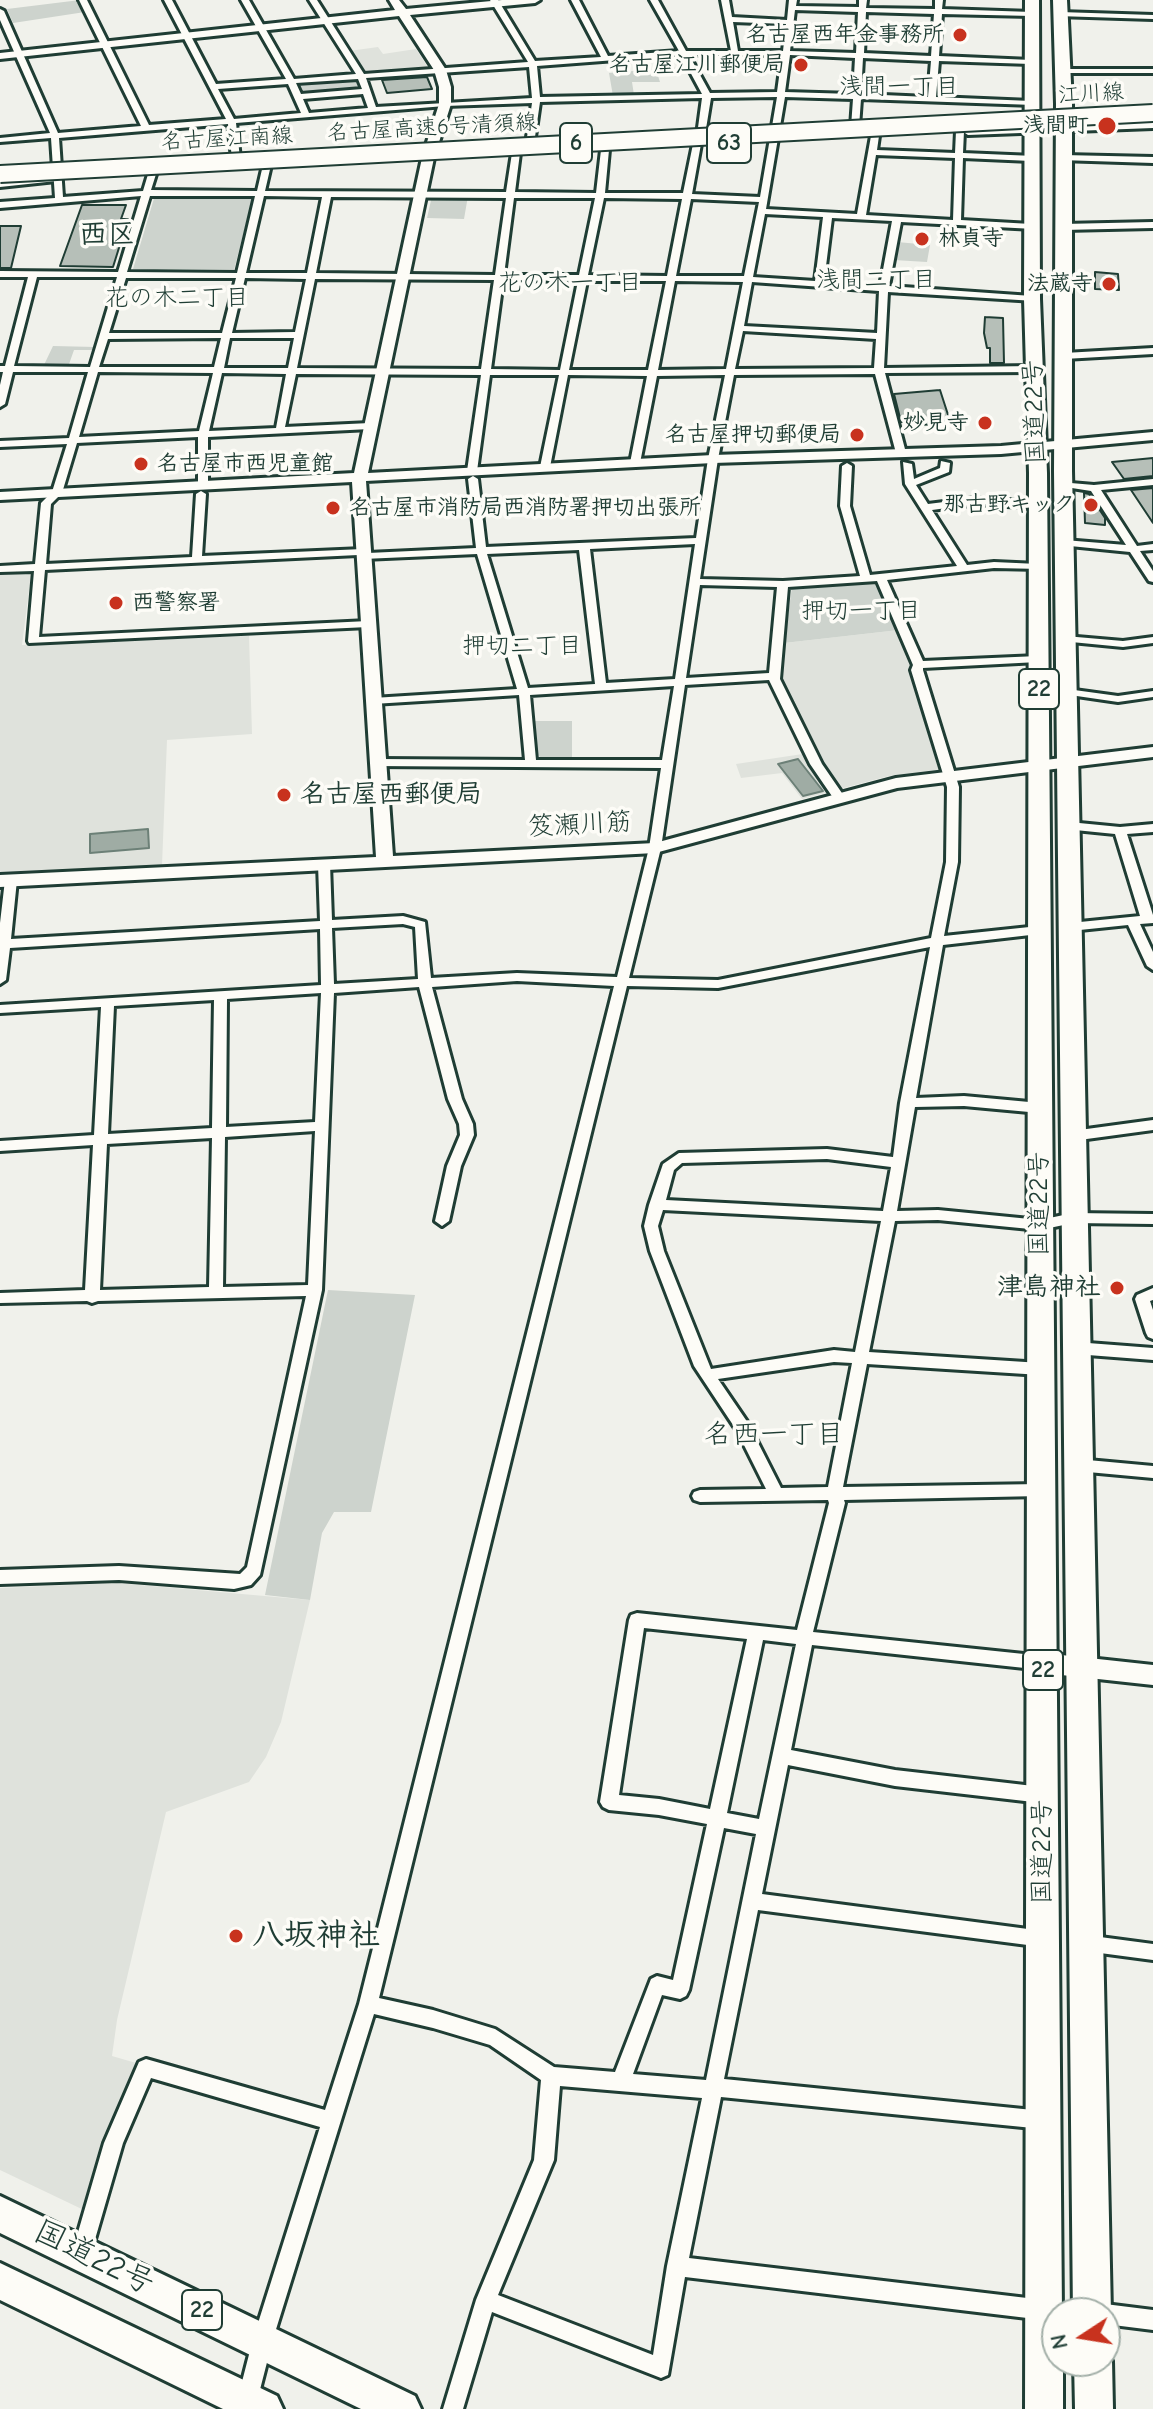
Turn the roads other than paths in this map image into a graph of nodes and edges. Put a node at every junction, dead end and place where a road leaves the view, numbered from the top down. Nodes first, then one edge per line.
1 (83, 0) edge
2 (168, 0) edge
3 (245, 0) edge
4 (313, 0) edge
5 (394, 0) edge
6 (535, 0) edge
7 (575, 0) edge
8 (654, 0) edge
9 (725, 0) edge
10 (939, 0) edge
11 (495, 2) edge
12 (793, 4) edge
13 (863, 5) edge
14 (1032, 7) edge
15 (1060, 7) edge
16 (0, 11) edge
17 (938, 11) junction
18 (402, 13) junction
19 (1153, 17) edge
20 (728, 19) junction
21 (326, 20) junction
22 (790, 22) junction
23 (260, 27) junction
24 (186, 34) junction
25 (105, 43) junction
26 (683, 53) junction
27 (735, 53) junction
28 (787, 53) junction
29 (19, 54) junction
30 (859, 55) junction
31 (0, 56) edge
32 (936, 58) junction
33 (606, 59) junction
34 (1031, 62) junction
35 (533, 64) junction
36 (440, 70) junction
37 (1062, 71) junction
38 (1153, 71) edge
39 (361, 76) junction
40 (291, 81) junction
41 (214, 87) junction
42 (367, 91) junction
43 (782, 94) junction
44 (707, 95) junction
45 (297, 97) junction
46 (855, 97) junction
47 (536, 100) junction
48 (932, 100) junction
49 (445, 104) junction
50 (373, 110) junction
51 (306, 116) junction
52 (1031, 116) junction
53 (1153, 117) edge
54 (1087, 120) junction
55 (1063, 121) junction
56 (232, 123) junction
57 (855, 127) junction
58 (147, 129) junction
59 (960, 131) junction
60 (55, 135) junction
61 (776, 136) junction
62 (875, 136) junction
63 (0, 140) edge
64 (699, 140) junction
65 (530, 144) junction
66 (605, 150) junction
67 (872, 152) junction
68 (429, 153) junction
69 (516, 153) junction
70 (960, 156) junction
71 (236, 158) junction
72 (1031, 158) junction
73 (1063, 158) junction
74 (1153, 160) edge
75 (267, 165) junction
76 (153, 171) junction
77 (58, 173) junction
78 (0, 174) edge
79 (0, 182) edge
80 (146, 193) junction
81 (262, 193) junction
82 (327, 194) junction
83 (420, 194) junction
84 (510, 195) junction
85 (600, 195) junction
86 (687, 196) junction
87 (59, 200) junction
88 (0, 205) edge
89 (762, 206) junction
90 (828, 215) junction
91 (861, 217) junction
92 (897, 220) junction
93 (957, 223) junction
94 (1153, 225) edge
95 (1031, 227) junction
96 (1063, 227) junction
97 (0, 274) edge
98 (33, 274) junction
99 (121, 275) junction
100 (241, 276) junction
101 (308, 276) junction
102 (402, 277) junction
103 (498, 278) junction
104 (583, 278) junction
105 (671, 279) junction
106 (747, 279) junction
107 (819, 284) junction
108 (884, 289) junction
109 (1032, 299) junction
110 (738, 328) junction
111 (227, 335) junction
112 (298, 335) junction
113 (103, 336) junction
114 (881, 336) junction
115 (1153, 351) edge
116 (1064, 356) junction
117 (4, 369) edge
118 (1033, 369) junction
119 (93, 370) junction
120 (218, 370) junction
121 (879, 370) junction
122 (291, 371) junction
123 (382, 371) junction
124 (485, 372) junction
125 (564, 372) junction
126 (653, 373) junction
127 (729, 373) junction
128 (0, 404) edge
129 (370, 426) junction
130 (280, 430) junction
131 (203, 434) junction
132 (1153, 436) edge
133 (73, 440) junction
134 (0, 444) edge
135 (1153, 449) edge
136 (1064, 452) junction
137 (1036, 454) junction
138 (904, 459) junction
139 (635, 463) junction
140 (945, 463) junction
141 (712, 464) junction
142 (847, 466) junction
143 (545, 467) junction
144 (472, 475) junction
145 (359, 481) junction
146 (1153, 482) edge
147 (910, 484) junction
148 (1063, 484) junction
149 (1094, 488) junction
150 (202, 489) junction
151 (0, 496) edge
152 (52, 498) junction
153 (0, 505) edge
154 (1038, 505) junction
155 (925, 508) junction
156 (702, 541) junction
157 (1064, 543) junction
158 (584, 546) junction
159 (1153, 547) edge
160 (1134, 549) junction
161 (481, 550) junction
162 (363, 554) junction
163 (197, 559) junction
164 (41, 567) junction
165 (1038, 567) junction
166 (964, 568) junction
167 (0, 569) edge
168 (881, 578) junction
169 (866, 579) junction
170 (1153, 579) edge
171 (696, 582) junction
172 (783, 584) junction
173 (368, 624) junction
174 (1065, 639) junction
175 (1153, 640) edge
176 (1038, 659) junction
177 (919, 665) junction
178 (774, 676) junction
179 (681, 682) junction
180 (601, 687) junction
181 (524, 692) junction
182 (1067, 692) junction
183 (1153, 694) edge
184 (373, 701) junction
185 (1153, 752) edge
186 (1068, 761) junction
187 (378, 763) junction
188 (531, 764) junction
189 (668, 764) junction
190 (1039, 765) junction
191 (950, 776) junction
192 (840, 799) junction
193 (1069, 826) junction
194 (1153, 828) edge
195 (1120, 831) junction
196 (655, 848) junction
197 (385, 861) junction
198 (324, 864) junction
199 (6, 880) edge
200 (1144, 920) edge
201 (326, 926) junction
202 (1054, 929) junction
203 (938, 941) junction
204 (2, 944) edge
205 (1153, 966) edge
206 (0, 980) edge
207 (620, 982) junction
208 (425, 984) junction
209 (328, 989) junction
210 (221, 995) junction
211 (108, 1002) junction
212 (0, 1009) edge
213 (907, 1103) junction
214 (1040, 1108) junction
215 (1153, 1125) edge
216 (323, 1126) junction
217 (217, 1132) junction
218 (1072, 1136) junction
219 (100, 1140) junction
220 (0, 1146) edge
221 (899, 1163) junction
222 (656, 1205) junction
223 (889, 1216) junction
224 (1073, 1218) junction
225 (1153, 1219) edge
226 (442, 1221) dead end
227 (1040, 1225) junction
228 (315, 1290) junction
229 (216, 1293) junction
230 (1153, 1293) edge
231 (0, 1298) edge
232 (92, 1298) junction
233 (1153, 1333) edge
234 (1075, 1348) junction
235 (1153, 1354) edge
236 (861, 1356) junction
237 (1041, 1369) junction
238 (707, 1375) junction
239 (1077, 1465) junction
240 (1153, 1472) edge
241 (1041, 1490) junction
242 (834, 1494) junction
243 (777, 1495) junction
244 (700, 1496) dead end
245 (0, 1577) edge
246 (757, 1632) junction
247 (804, 1638) junction
248 (1043, 1663) junction
249 (1080, 1668) junction
250 (1153, 1675) edge
251 (781, 1756) junction
252 (1043, 1795) junction
253 (716, 1817) junction
254 (765, 1828) junction
255 (751, 1901) junction
256 (1043, 1939) junction
257 (1085, 1943) junction
258 (1153, 1952) edge
259 (368, 2004) junction
260 (551, 2076) junction
261 (621, 2081) junction
262 (712, 2088) junction
263 (1044, 2120) junction
264 (333, 2121) junction
265 (0, 2214) edge
266 (82, 2253) junction
267 (677, 2266) junction
268 (0, 2281) edge
269 (1044, 2297) edge
270 (1094, 2297) edge
271 (486, 2300) junction
272 (1041, 2310) edge
273 (1121, 2316) edge
274 (1153, 2320) edge
275 (263, 2339) junction
276 (1044, 2377) edge
277 (1093, 2377) edge
278 (252, 2406) edge
279 (402, 2409) edge
280 (453, 2409) edge
281 (1044, 2409) edge
282 (1094, 2409) edge

1 - 25 street
2 - 24 street
3 - 23 street
4 - 21 street
5 - 18 street
6 - 11 street
7 - 33 street
8 - 26 street
9 - 20 street
10 - 17 street
11 - 18 street
11 - 35 street
12 - 13 street
12 - 22 street
13 - 17 street
13 - 30 street
14 - 17 street
14 - 34 highway, 国道22号 / 22
15 - 19 street
15 - 37 highway, 国道22号 / 22
16 - 29 street
17 - 32 street
18 - 21 street
18 - 36 street
20 - 22 street
20 - 27 street
21 - 23 street
21 - 39 street
22 - 28 street
23 - 24 street
23 - 40 street
24 - 25 street
24 - 41 street
25 - 29 street
25 - 58 street
26 - 27 street
26 - 33 street
26 - 44 street
27 - 28 street
28 - 30 street
28 - 43 street
29 - 31 street
29 - 60 street
30 - 32 street
30 - 46 street
32 - 34 street
32 - 48 street
33 - 35 street
34 - 52 highway, 国道22号 / 22
35 - 36 street
35 - 47 street
36 - 39 street
36 - 49 street
37 - 38 street
37 - 55 highway, 国道22号 / 22
39 - 40 street
39 - 42 street
40 - 41 street
40 - 45 street
41 - 56 street
42 - 45 street
42 - 50 street
43 - 44 street
43 - 46 street
43 - 61 street
44 - 47 street
44 - 64 street
45 - 51 street
46 - 48 street
46 - 57 street
47 - 49 street
47 - 65 street
48 - 52 street
49 - 50 street
49 - 68 street
50 - 51 street
51 - 56 street
52 - 55 main road, 江川線
52 - 57 main road, 名古屋江南線 / 63
52 - 59 main road, 名古屋江南線 / 63
52 - 72 highway, 国道22号 / 22
53 - 54 highway, 名古屋高速6号清須線 / 6
53 - 55 main road, 江川線
54 - 78 highway, 名古屋高速6号清須線 / 6, bridge
54 - 79 highway, 名古屋高速6号清須線 / 6, bridge
55 - 73 highway, 国道22号 / 22
56 - 58 street
56 - 71 street
57 - 61 main road, 名古屋江南線 / 63
58 - 60 street
59 - 62 main road, 名古屋江南線 / 63
59 - 70 street
60 - 63 street
60 - 77 street
61 - 62 main road, 名古屋江南線 / 63
61 - 64 main road, 名古屋江南線 / 63
61 - 89 street
62 - 67 street
64 - 65 main road, 名古屋江南線 / 63
64 - 66 main road, 名古屋江南線 / 63
64 - 86 street
65 - 68 main road, 名古屋江南線 / 63
66 - 69 main road, 名古屋江南線 / 63
66 - 85 street
67 - 70 street
67 - 91 street
68 - 69 main road, 名古屋江南線 / 63
68 - 71 main road, 名古屋江南線 / 63
68 - 75 main road, 名古屋江南線 / 63
68 - 83 street
69 - 84 street
70 - 72 street
70 - 93 street
71 - 77 main road, 名古屋江南線 / 63
72 - 95 highway, 国道22号 / 22
73 - 74 street
73 - 96 highway, 国道22号 / 22
75 - 76 main road, 名古屋江南線 / 63
75 - 81 street
76 - 77 main road, 名古屋江南線 / 63
76 - 80 street
77 - 78 main road, 名古屋江南線 / 63
77 - 79 main road, 名古屋江南線 / 63
77 - 87 street
80 - 81 street
80 - 87 street
80 - 99 street
81 - 82 street
81 - 100 street
82 - 83 street
82 - 101 street
83 - 84 street
83 - 102 street
84 - 85 street
84 - 103 street
85 - 86 street
85 - 104 street
86 - 89 street
86 - 105 street
87 - 88 street
89 - 90 street
89 - 106 street
90 - 91 street
90 - 107 street
91 - 92 street
92 - 93 street
92 - 108 street
93 - 95 street
94 - 96 street
95 - 109 highway, 国道22号 / 22
96 - 116 highway, 国道22号 / 22
97 - 98 street
98 - 99 street
98 - 117 street
99 - 100 street
99 - 113 street
100 - 101 street
100 - 111 street
101 - 102 street
101 - 112 street
102 - 103 street
102 - 123 street
103 - 104 street
103 - 124 street
104 - 105 street
104 - 125 street
105 - 106 street
105 - 126 street
106 - 107 street
106 - 110 street
107 - 108 street
108 - 109 street
108 - 114 street
109 - 118 highway, 国道22号 / 22
110 - 114 street
110 - 127 street
111 - 112 street
111 - 113 street
111 - 120 street
112 - 122 street
113 - 119 street
114 - 121 street
115 - 116 street
116 - 136 highway, 国道22号 / 22
117 - 119 street
117 - 128 street
118 - 121 street
118 - 137 highway, 国道22号 / 22
119 - 120 street
119 - 133 street
120 - 122 street
120 - 131 street
121 - 127 street
121 - 138 street
122 - 123 street
122 - 130 street
123 - 124 street
123 - 129 street
124 - 125 street
124 - 144 street
125 - 126 street
125 - 143 street
126 - 127 street
126 - 139 street
127 - 141 street
129 - 130 street
129 - 145 street
130 - 131 street
131 - 133 street
131 - 150 street
132 - 136 street
133 - 134 street
133 - 152 street
135 - 136 street
136 - 137 street
136 - 148 highway, 国道22号 / 22
137 - 138 street
137 - 140 street
137 - 154 highway, 国道22号 / 22
138 - 140 street
138 - 141 street
138 - 142 street
138 - 147 street
139 - 141 street
139 - 143 street
140 - 147 street
141 - 142 street
141 - 144 street
141 - 156 street
142 - 169 street
143 - 144 street
144 - 145 street
144 - 161 street
145 - 150 street
145 - 162 street
146 - 149 street
147 - 155 street
148 - 149 street
148 - 157 highway, 国道22号 / 22
149 - 160 street
150 - 152 street
150 - 163 street
151 - 152 street
152 - 153 street
152 - 164 street
154 - 155 street
154 - 165 highway, 国道22号 / 22
155 - 166 street
156 - 158 street
156 - 171 street
157 - 160 street
157 - 174 highway, 国道22号 / 22
158 - 161 street
158 - 180 street
159 - 160 street
160 - 170 street
161 - 162 street
161 - 181 street
162 - 163 street
162 - 173 street
163 - 164 street
164 - 167 street
164 - 173 street
165 - 166 street
165 - 176 highway, 国道22号 / 22
166 - 168 street
168 - 169 street
168 - 177 street
169 - 172 street
171 - 172 street
171 - 179 street
172 - 178 street
173 - 184 street
174 - 175 street
174 - 182 highway, 国道22号 / 22
176 - 177 street
176 - 190 highway, 国道22号 / 22
177 - 191 street
178 - 179 street
178 - 192 street
179 - 180 street
179 - 189 street
180 - 181 street
181 - 184 street
181 - 188 street
182 - 183 street
182 - 186 highway, 国道22号 / 22
184 - 187 street
185 - 186 street, 笈瀬川筋
186 - 190 street, 笈瀬川筋
186 - 193 highway, 国道22号 / 22
187 - 188 street
187 - 197 street
188 - 189 street
189 - 196 street
190 - 191 street, 笈瀬川筋
190 - 202 highway, 国道22号 / 22
191 - 192 street, 笈瀬川筋
191 - 203 street
192 - 196 street, 笈瀬川筋
193 - 195 street
193 - 202 highway, 国道22号 / 22
194 - 195 street
195 - 200 street
196 - 197 street, 笈瀬川筋
196 - 207 street
197 - 198 street, 笈瀬川筋
198 - 199 street, 笈瀬川筋
198 - 201 street
199 - 204 street
200 - 202 street
200 - 205 street
201 - 204 street
201 - 208 street
201 - 209 street
202 - 203 street
202 - 214 highway, 国道22号 / 22
202 - 218 highway, 国道22号 / 22
203 - 207 street
203 - 213 street
204 - 206 street
207 - 208 street
207 - 259 street
208 - 209 street
208 - 226 street
209 - 210 street
209 - 216 street
210 - 211 street
210 - 217 street
211 - 212 street
211 - 219 street
213 - 214 street
213 - 221 street
214 - 227 highway, 国道22号 / 22
215 - 218 street
216 - 217 street
216 - 228 street
217 - 219 street
217 - 229 street
218 - 224 highway, 国道22号 / 22
219 - 220 street
219 - 232 street
221 - 222 street
221 - 223 street
222 - 223 street
222 - 238 street
223 - 227 street
223 - 236 street
224 - 225 street
224 - 227 street
224 - 234 highway, 国道22号 / 22
227 - 237 highway, 国道22号 / 22
228 - 229 street
228 - 245 street
229 - 232 street
230 - 233 street
231 - 232 street
234 - 235 street
234 - 239 highway, 国道22号 / 22
236 - 237 street
236 - 238 street
236 - 242 street
237 - 241 highway, 国道22号 / 22
238 - 243 street
239 - 240 street
239 - 249 highway, 国道22号 / 22
241 - 242 street
241 - 248 highway, 国道22号 / 22
242 - 243 street
242 - 247 street
243 - 244 street
246 - 247 street
246 - 253 street
246 - 253 street
247 - 248 street
247 - 251 street
248 - 249 street
248 - 252 highway, 国道22号 / 22
249 - 250 street
249 - 257 highway, 国道22号 / 22
251 - 252 street
251 - 254 street
252 - 256 highway, 国道22号 / 22
253 - 254 street
253 - 261 street
254 - 255 street
255 - 256 street
255 - 262 street
256 - 263 highway, 国道22号 / 22
257 - 258 street
257 - 270 highway, 国道22号 / 22
259 - 260 street
259 - 264 street
260 - 261 street
260 - 271 street
261 - 262 street
262 - 263 street
262 - 267 street
263 - 269 highway, 国道22号 / 22
264 - 266 street
264 - 275 street
265 - 266 highway, 国道22号 / 22
266 - 275 highway, 国道22号 / 22
267 - 271 street
267 - 272 street
268 - 278 highway, 22
271 - 280 street
273 - 274 street
275 - 278 street
275 - 279 highway, 国道22号 / 22
276 - 281 highway, 国道22号 / 22
277 - 282 highway

